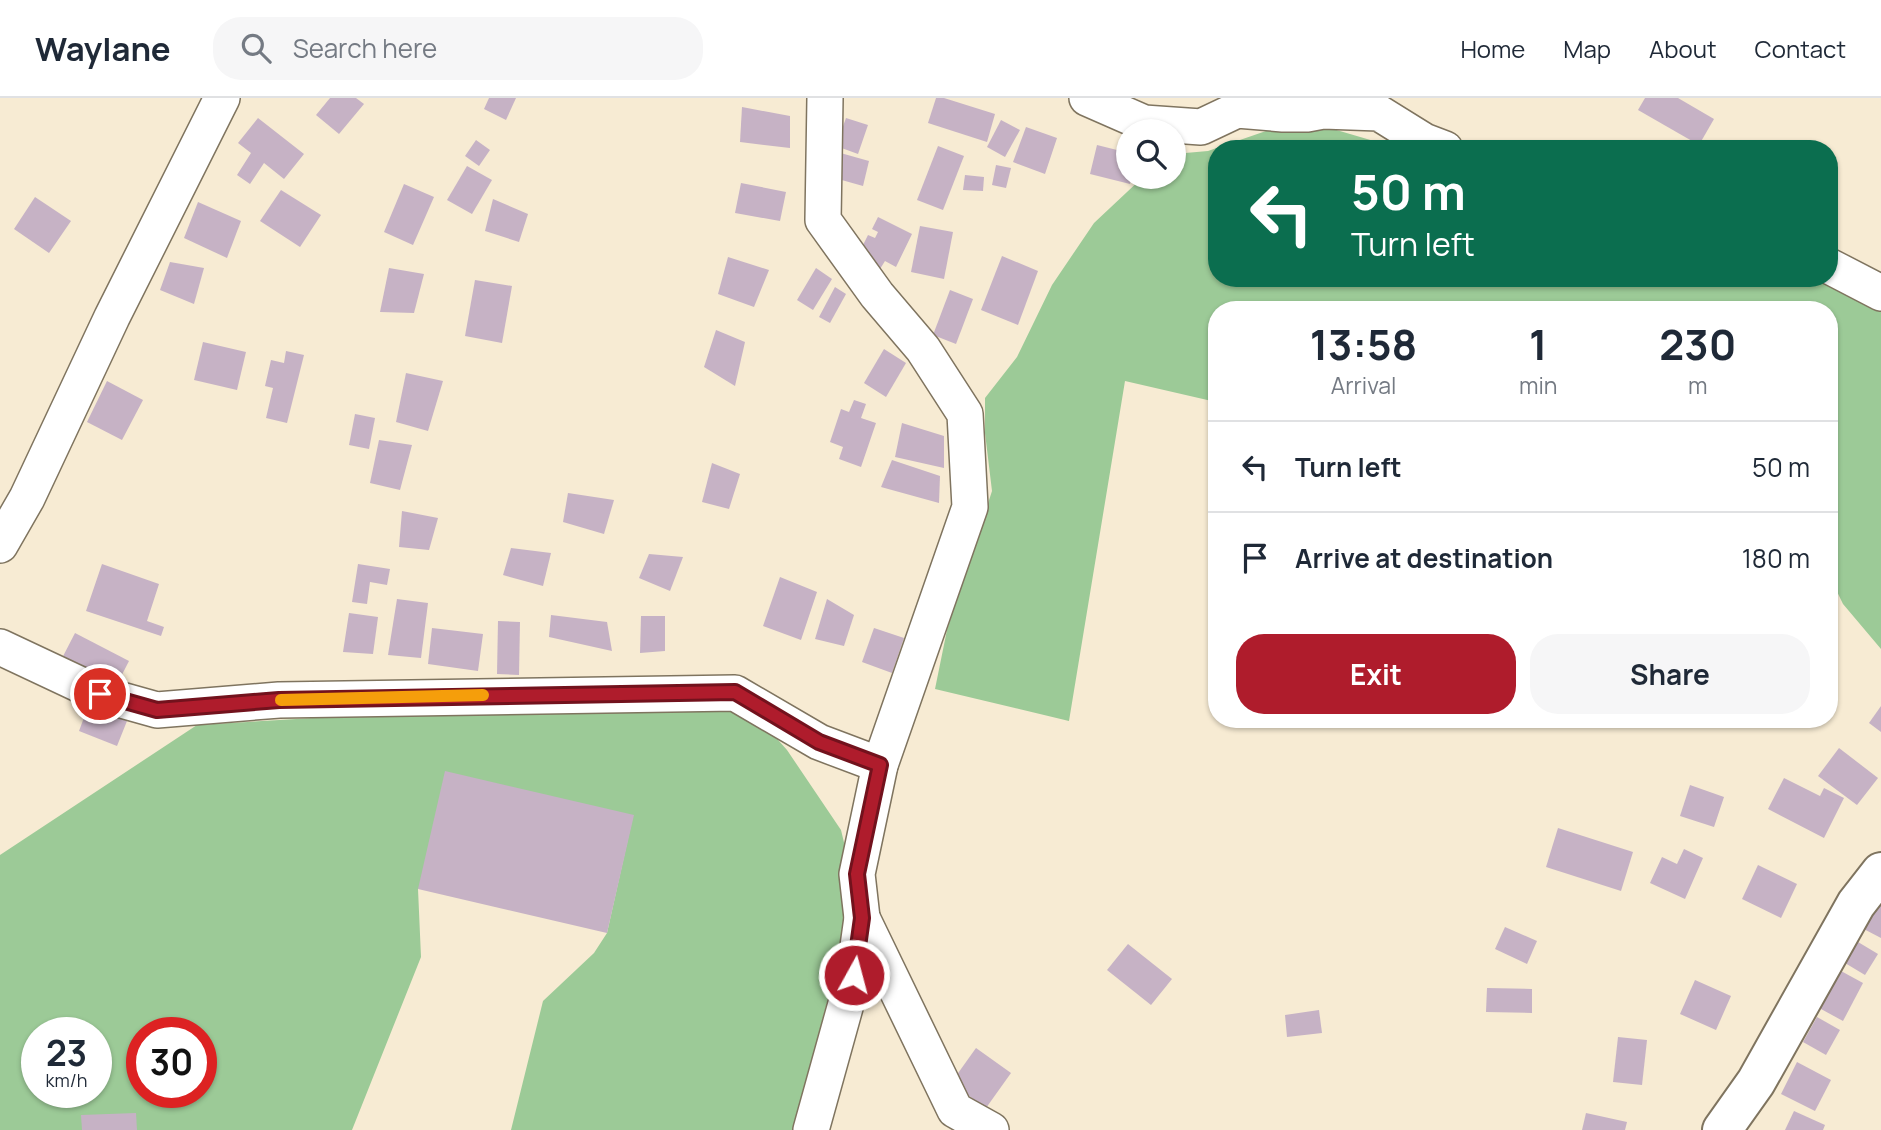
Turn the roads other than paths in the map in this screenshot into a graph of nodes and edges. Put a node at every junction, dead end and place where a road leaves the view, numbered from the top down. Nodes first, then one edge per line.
1 (222, 98) edge
2 (825, 98) edge
3 (1087, 98) edge
4 (1422, 140) edge
5 (1838, 271) edge
6 (1881, 293) edge
7 (3, 532) edge
8 (0, 647) edge
9 (880, 765) junction
10 (1881, 872) edge
11 (862, 918) junction
12 (811, 1130) edge
13 (990, 1130) edge
14 (1722, 1130) edge

1 - 7 street
2 - 9 street
3 - 4 street
5 - 6 street
8 - 9 street
9 - 11 street
10 - 14 street
11 - 12 street
11 - 13 street

